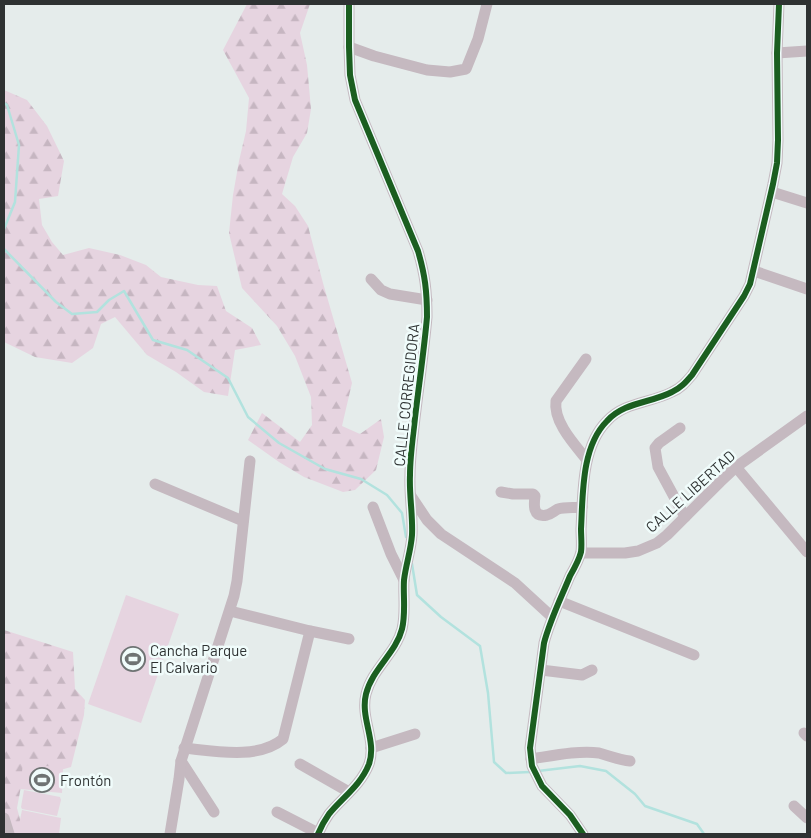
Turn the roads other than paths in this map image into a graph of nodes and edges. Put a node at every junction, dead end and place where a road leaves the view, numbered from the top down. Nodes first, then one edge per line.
1 (349, 4) edge
2 (487, 4) edge
3 (779, 4) edge
4 (349, 47) junction
5 (807, 51) edge
6 (777, 53) junction
7 (772, 192) junction
8 (807, 203) edge
9 (754, 272) junction
10 (371, 279) dead end
11 (807, 289) edge
12 (427, 300) junction
13 (586, 358) dead end
14 (807, 416) edge
15 (680, 428) dead end
16 (587, 460) junction
17 (250, 461) dead end
18 (736, 467) junction
19 (155, 484) dead end
20 (501, 492) dead end
21 (410, 494) junction
22 (373, 507) dead end
23 (582, 507) junction
24 (685, 517) junction
25 (242, 521) junction
26 (807, 552) edge
27 (581, 553) junction
28 (404, 580) junction
29 (559, 601) junction
30 (230, 611) junction
31 (552, 617) junction
32 (310, 631) junction
33 (349, 639) dead end
34 (694, 655) dead end
35 (541, 670) junction
36 (592, 670) dead end
37 (415, 734) dead end
38 (184, 748) junction
39 (371, 748) junction
40 (180, 761) junction
41 (630, 761) dead end
42 (532, 762) junction
43 (300, 764) dead end
44 (349, 792) junction
45 (794, 806) dead end
46 (214, 812) dead end
47 (277, 812) dead end
48 (4, 818) edge
49 (807, 818) edge
50 (9, 834) edge
51 (170, 834) edge
52 (318, 834) edge
53 (583, 834) edge

1 - 4 street, CALLE CORREGIDORA
2 - 4 street
3 - 6 street
4 - 12 street, CALLE CORREGIDORA
5 - 6 street
6 - 7 street
7 - 8 street
7 - 9 street
9 - 11 street
9 - 16 street
10 - 12 street
12 - 21 street, CALLE CORREGIDORA
13 - 16 street
14 - 18 street, CALLE LIBERTAD
15 - 24 street
16 - 23 street
17 - 25 street
18 - 24 street, CALLE LIBERTAD
18 - 26 street
19 - 25 street
20 - 23 street
21 - 28 street, CALLE CORREGIDORA
21 - 31 street
22 - 28 street
23 - 27 street
24 - 27 street, CALLE LIBERTAD
25 - 30 street
27 - 29 street
28 - 39 street, CALLE CORREGIDORA
29 - 31 street
29 - 34 street
30 - 32 street
30 - 38 street
31 - 35 street
32 - 33 street
32 - 38 street
35 - 36 street
35 - 42 street
37 - 39 street
38 - 40 street
39 - 44 street, CALLE CORREGIDORA
40 - 46 street
40 - 51 street
41 - 42 street
42 - 53 street
43 - 44 street
44 - 52 street, CALLE CORREGIDORA
45 - 49 street
47 - 52 street
48 - 50 street

